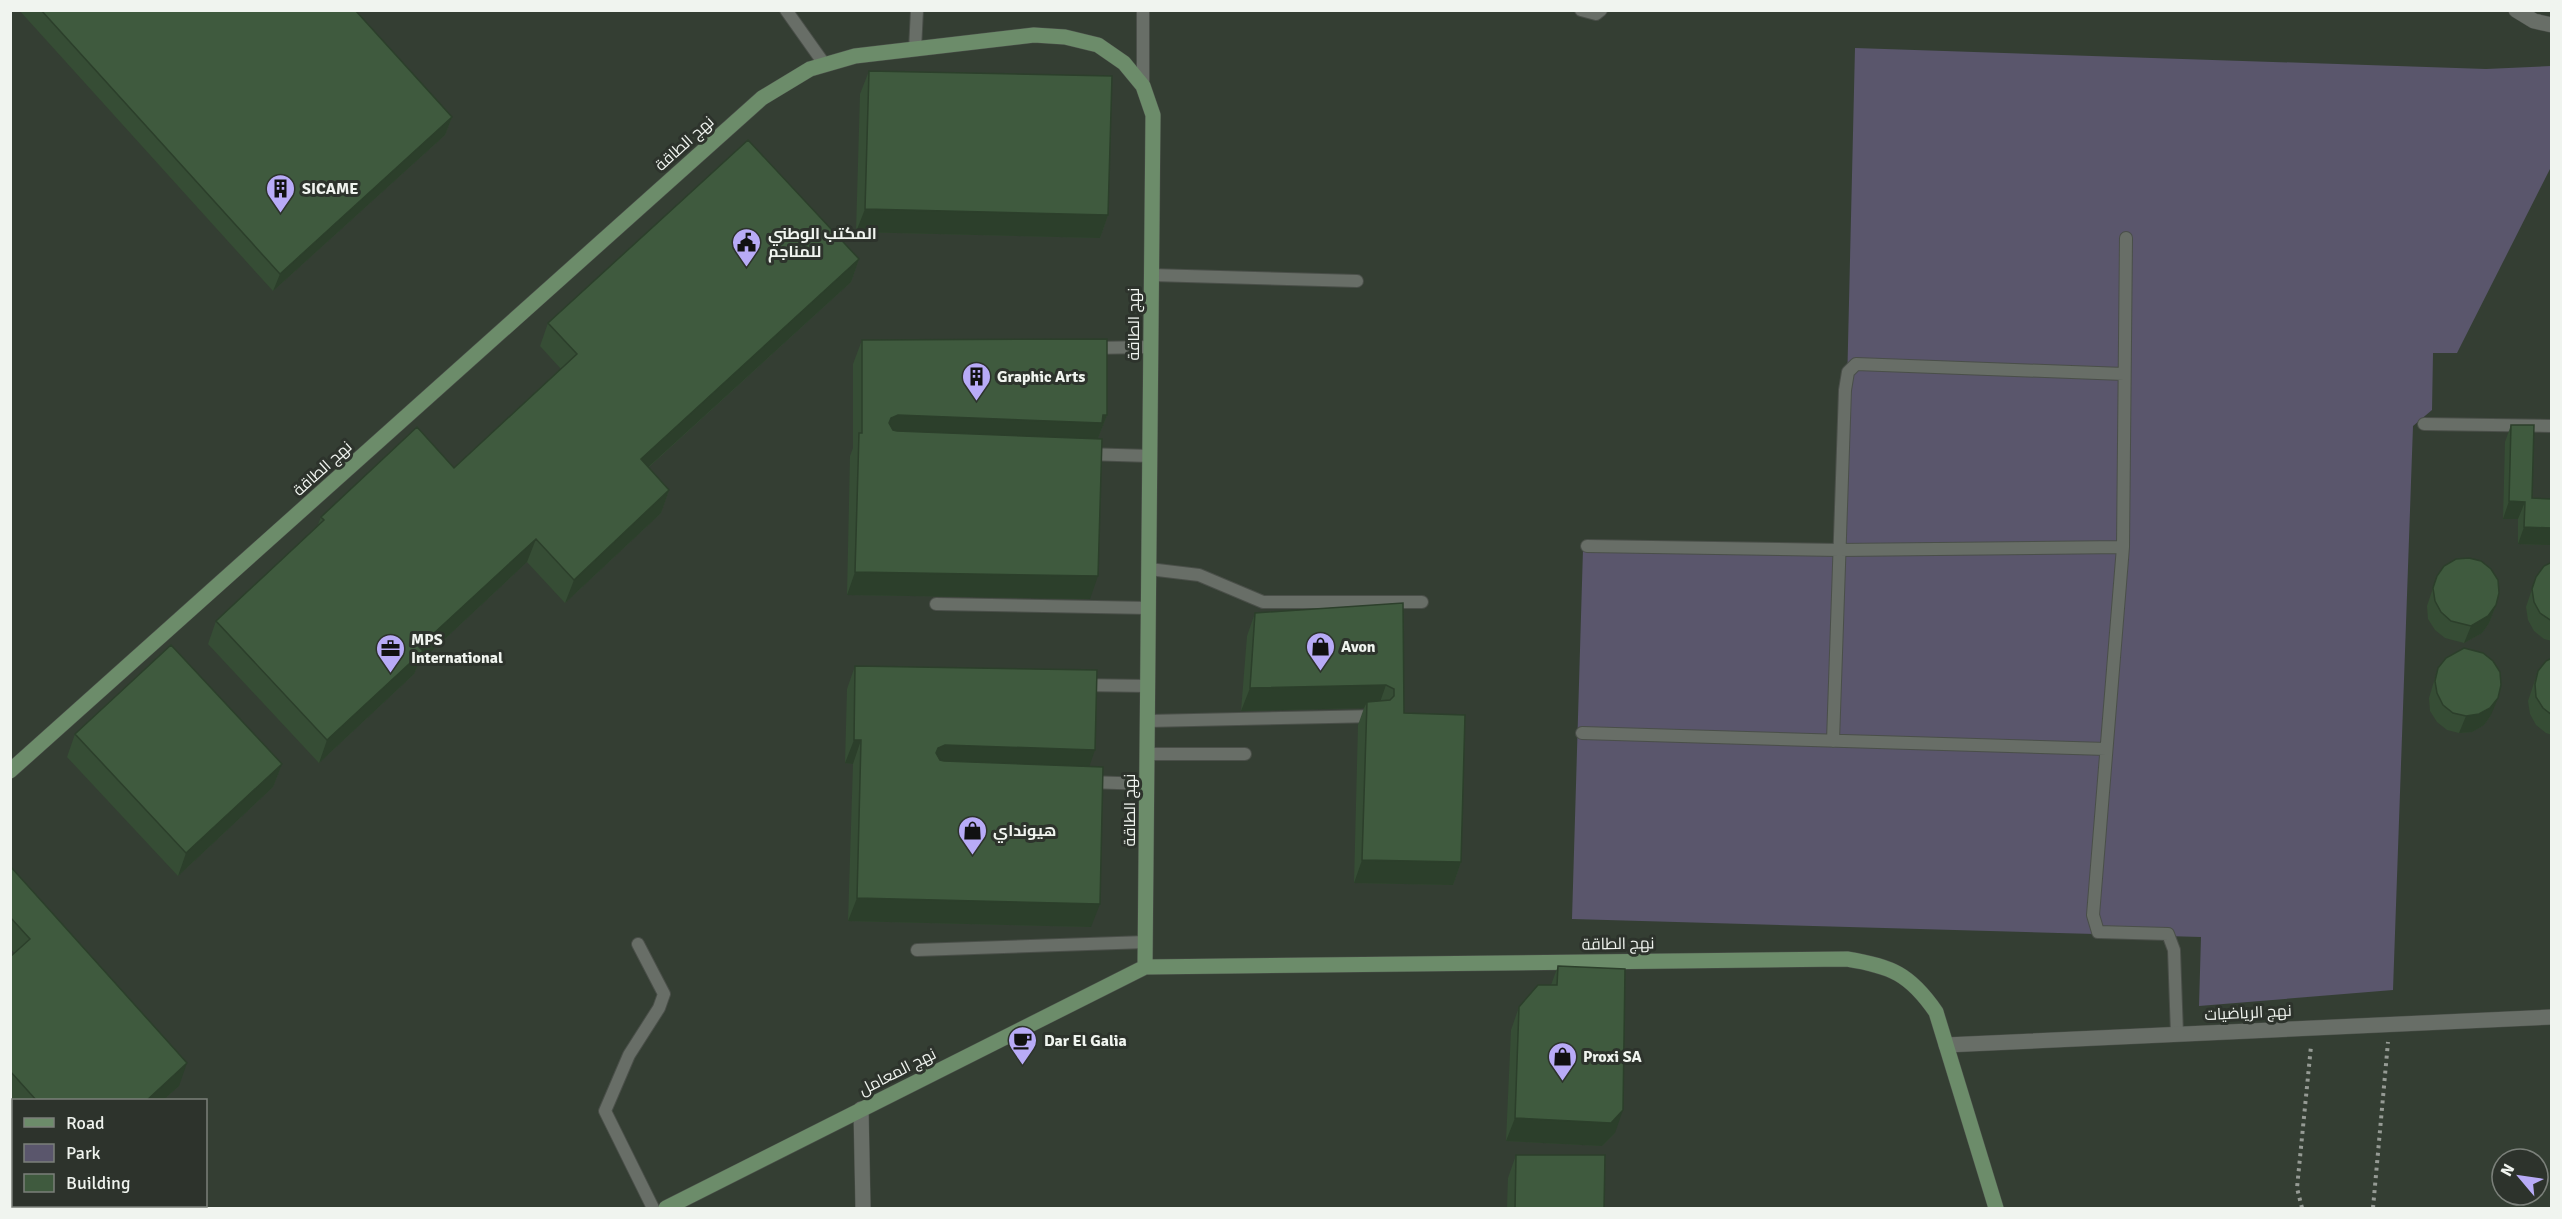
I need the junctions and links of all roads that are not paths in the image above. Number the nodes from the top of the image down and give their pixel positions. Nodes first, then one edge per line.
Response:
1 (786, 10) edge
2 (918, 10) edge
3 (1143, 10) edge
4 (1581, 10) edge
5 (1601, 10) edge
6 (2516, 10) edge
7 (2552, 25) edge
8 (915, 49) junction
9 (825, 65) junction
10 (1143, 86) junction
11 (2126, 238) dead end
12 (1152, 275) junction
13 (1357, 281) dead end
14 (1151, 347) junction
15 (1079, 348) edge
16 (2124, 374) junction
17 (2424, 424) dead end
18 (2552, 426) edge
19 (1067, 453) edge
20 (1150, 456) junction
21 (1587, 546) dead end
22 (2123, 547) junction
23 (1839, 550) junction
24 (1149, 569) junction
25 (1422, 602) dead end
26 (936, 604) dead end
27 (1149, 608) junction
28 (1070, 685) edge
29 (1148, 686) junction
30 (1378, 716) edge
31 (1148, 721) junction
32 (1582, 733) dead end
33 (1833, 741) junction
34 (2106, 750) junction
35 (1147, 754) junction
36 (1245, 754) dead end
37 (10, 771) edge
38 (1076, 781) edge
39 (1147, 784) junction
40 (1146, 942) junction
41 (638, 944) dead end
42 (917, 950) dead end
43 (1145, 967) junction
44 (2552, 1017) edge
45 (2178, 1034) junction
46 (1946, 1046) junction
47 (861, 1109) junction
48 (653, 1209) edge
49 (666, 1209) edge
50 (863, 1209) edge
51 (1996, 1209) edge

1 - 9 lane
2 - 8 lane
3 - 10 lane
4 - 5 lane
6 - 7 street
8 - 9 street, نهج الطاقة
8 - 10 street, نهج الطاقة
9 - 37 street, نهج الطاقة
10 - 12 street, نهج الطاقة
11 - 16 lane
12 - 13 lane
12 - 14 street, نهج الطاقة
14 - 15 lane
14 - 20 street, نهج الطاقة
16 - 22 lane
16 - 23 lane
17 - 18 lane
19 - 20 lane
20 - 24 street, نهج الطاقة
21 - 23 lane
22 - 23 lane
22 - 34 lane
23 - 33 lane
24 - 25 lane
24 - 27 street, نهج الطاقة
26 - 27 lane
27 - 29 street, نهج الطاقة
28 - 29 lane
29 - 31 street, نهج الطاقة
30 - 31 lane
31 - 35 street, نهج الطاقة
32 - 33 lane
33 - 34 lane
34 - 45 lane
35 - 36 lane
35 - 39 street, نهج الطاقة
38 - 39 lane
39 - 40 street, نهج الطاقة
40 - 42 lane
40 - 43 street, نهج الطاقة
41 - 48 lane
43 - 46 street, نهج الطاقة
43 - 47 street, نهج المعامل
44 - 45 street, نهج الرياضيات
45 - 46 street, نهج الرياضيات
46 - 51 street, نهج الطاقة
47 - 49 street, نهج المعامل
47 - 50 street

